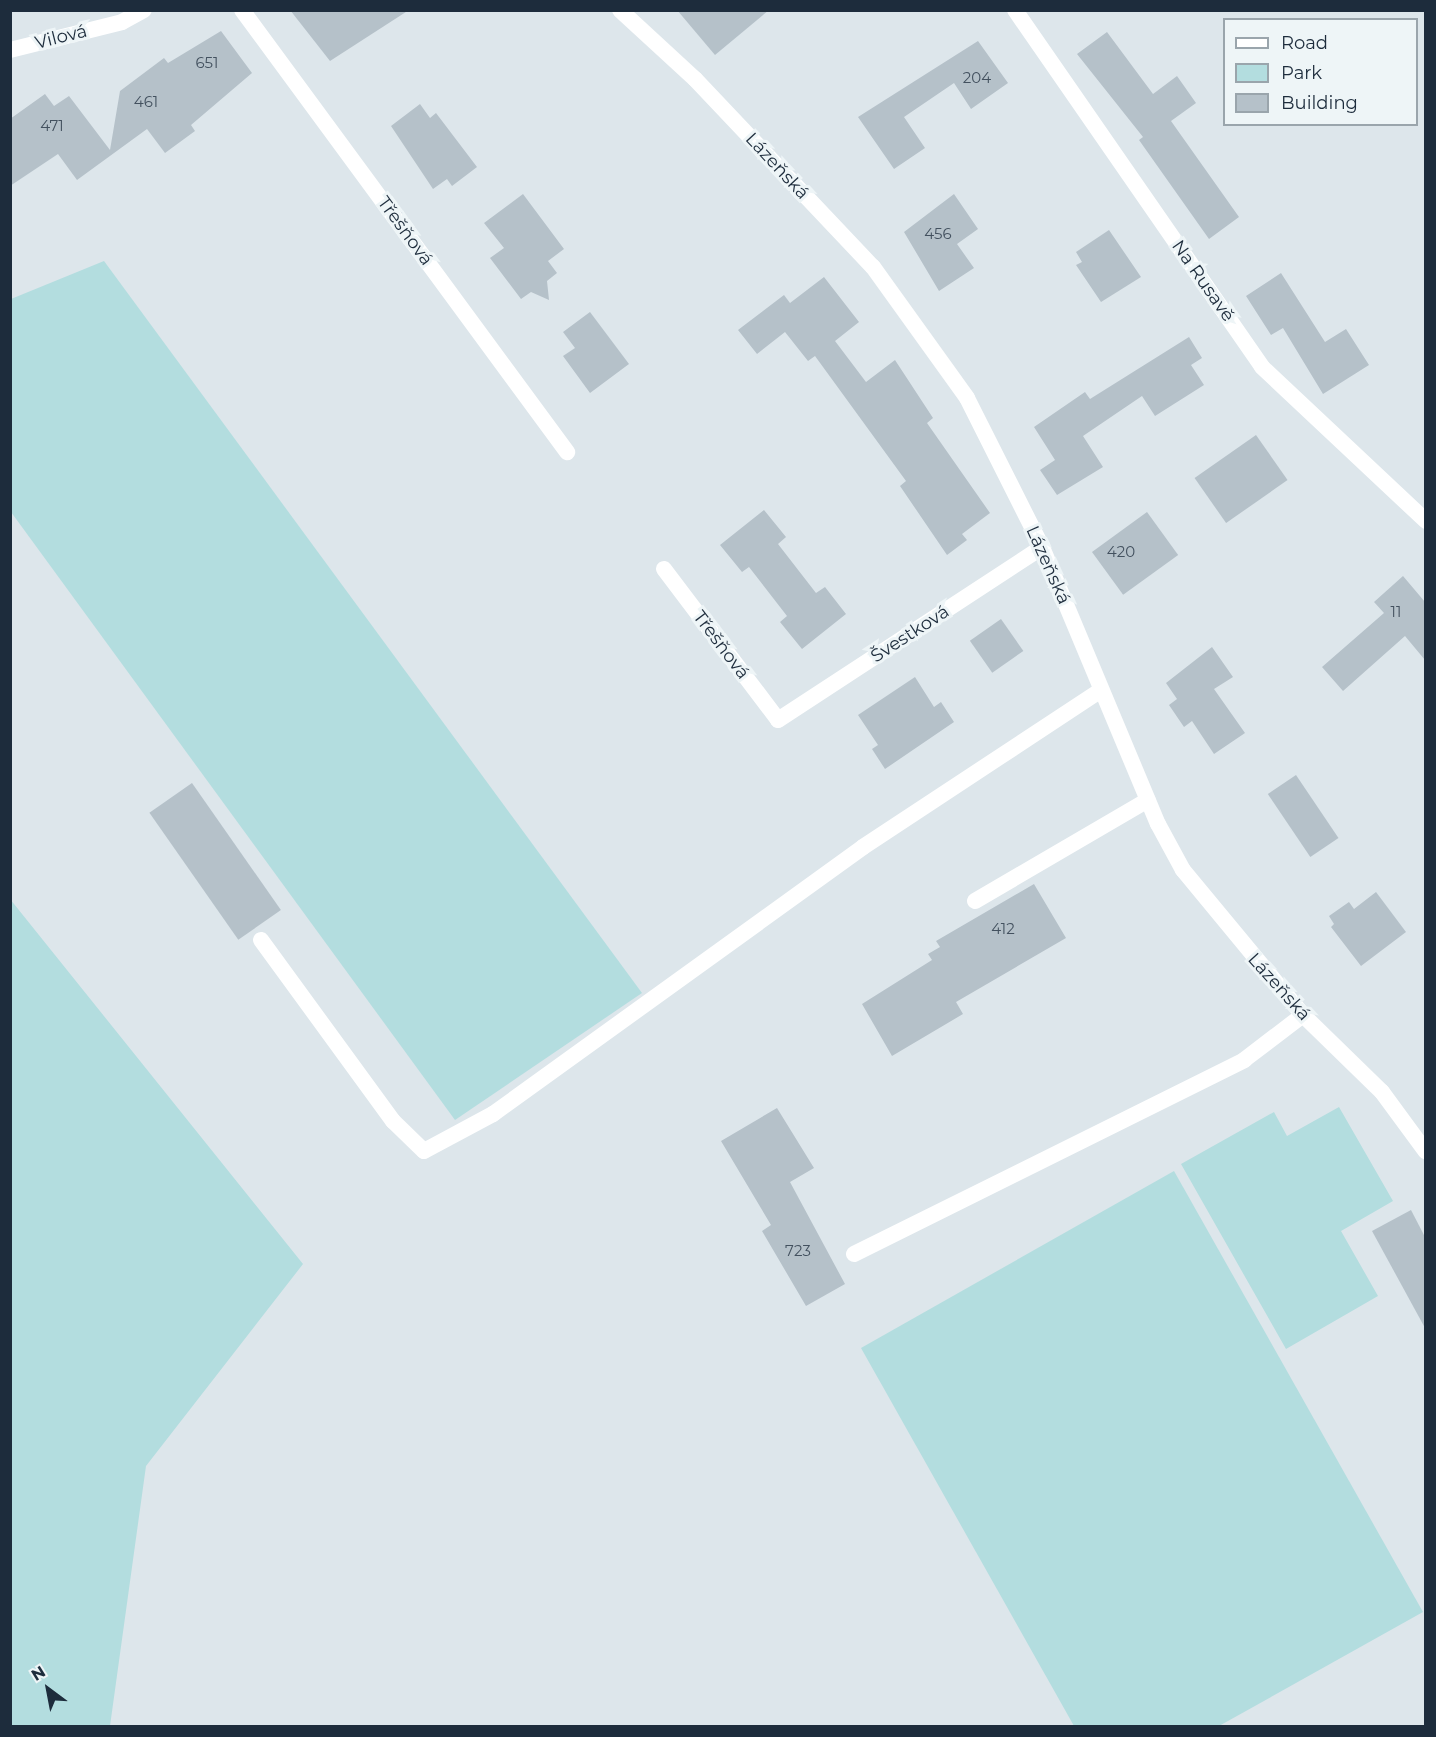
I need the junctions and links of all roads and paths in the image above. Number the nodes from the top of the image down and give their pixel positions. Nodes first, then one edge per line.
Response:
1 (144, 10) edge
2 (242, 10) edge
3 (620, 10) edge
4 (1016, 10) edge
5 (10, 50) edge
6 (567, 452) dead end
7 (1425, 521) edge
8 (1042, 547) junction
9 (664, 569) dead end
10 (1101, 690) junction
11 (778, 720) joint
12 (1148, 800) junction
13 (975, 901) dead end
14 (261, 940) dead end
15 (1303, 1015) junction
16 (1425, 1152) edge
17 (854, 1254) dead end

1 - 5 street, Vilová
2 - 6 street, Třešňová
3 - 8 street, Lázeňská
4 - 7 street, Na Rusavě
8 - 10 street, Lázeňská
8 - 11 street, Švestková
9 - 11 street, Třešňová
10 - 12 street, Lázeňská
10 - 14 street
12 - 13 street
12 - 15 street, Lázeňská
15 - 16 street, Lázeňská
15 - 17 street

